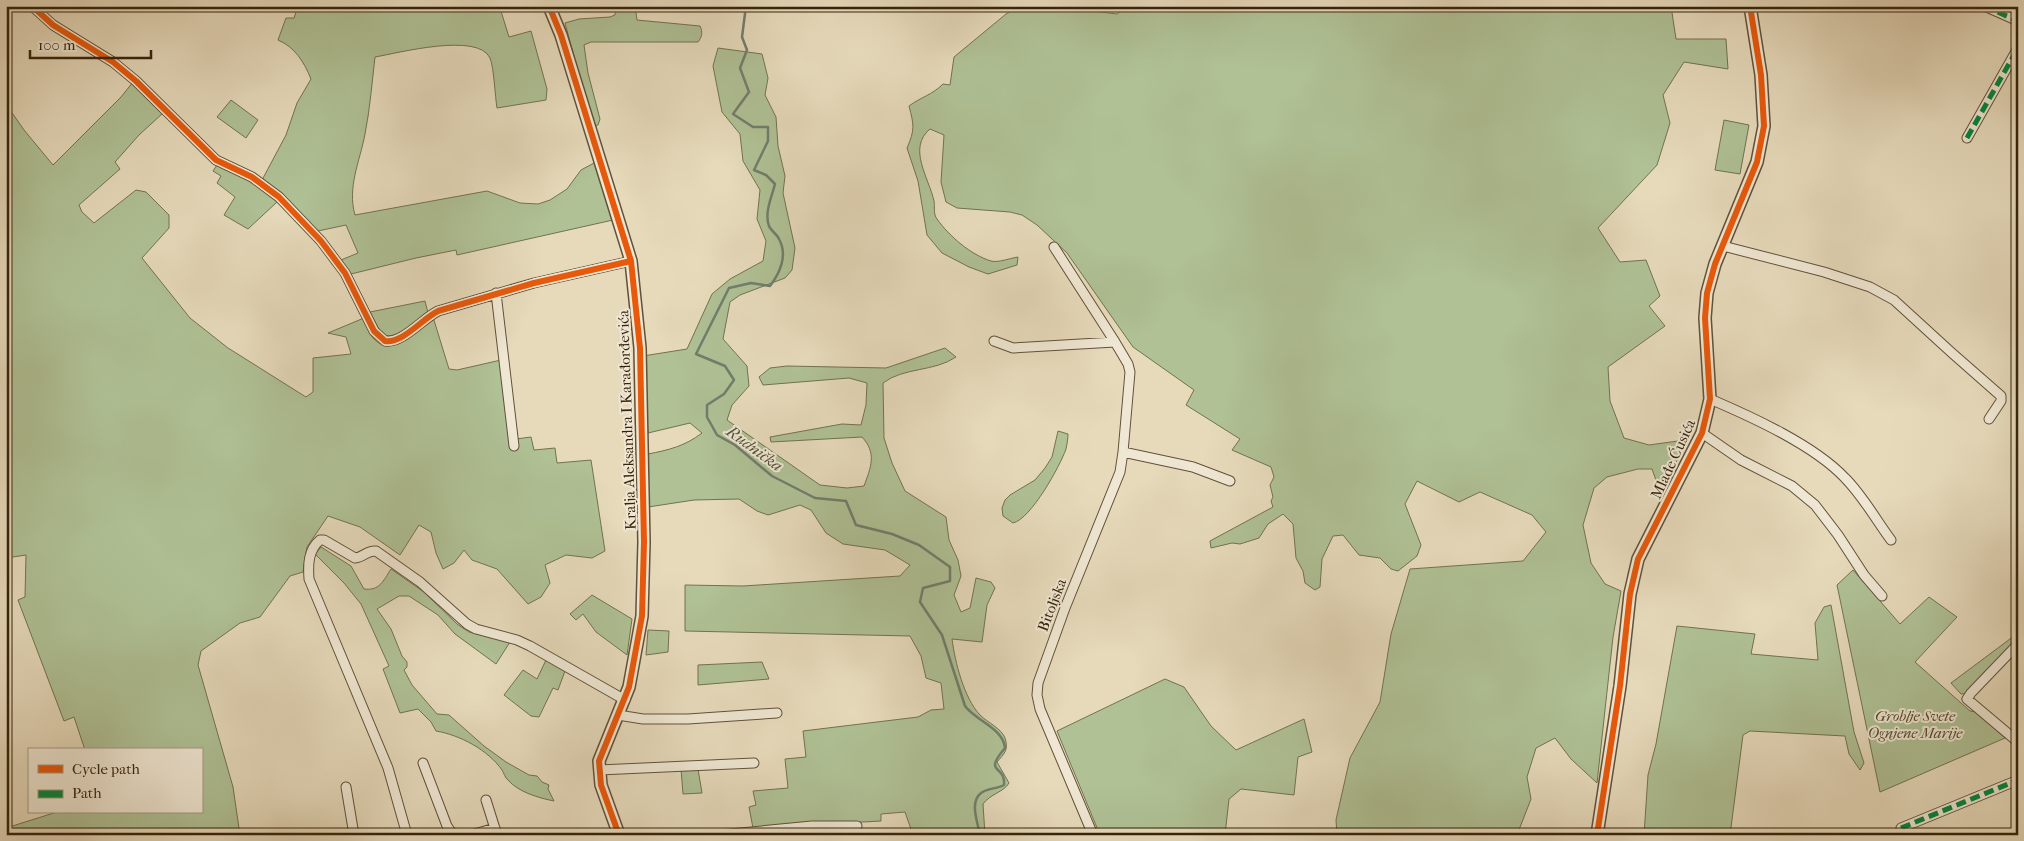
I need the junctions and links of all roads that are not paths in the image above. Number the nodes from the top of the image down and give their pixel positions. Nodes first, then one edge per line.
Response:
1 (32, 6) edge
2 (549, 6) edge
3 (1750, 6) edge
4 (1984, 6) edge
5 (2018, 21) edge
6 (2018, 48) edge
7 (1967, 138) dead end
8 (1723, 246) junction
9 (1054, 247) dead end
10 (631, 261) junction
11 (496, 294) junction
12 (994, 341) dead end
13 (1115, 342) junction
14 (1710, 399) junction
15 (1989, 419) dead end
16 (1702, 433) junction
17 (514, 446) dead end
18 (1123, 452) junction
19 (1230, 480) dead end
20 (1891, 540) dead end
21 (1882, 596) dead end
22 (2018, 644) edge
23 (626, 700) junction
24 (777, 713) dead end
25 (618, 715) junction
26 (2018, 742) edge
27 (423, 763) dead end
28 (754, 763) dead end
29 (599, 770) junction
30 (2018, 780) edge
31 (346, 786) dead end
32 (486, 800) dead end
33 (857, 826) dead end
34 (1901, 828) dead end
35 (496, 831) edge
36 (354, 835) edge
37 (407, 835) edge
38 (453, 835) edge
39 (471, 835) edge
40 (619, 835) edge
41 (720, 835) edge
42 (1093, 835) edge
43 (1597, 835) edge

1 - 11 street
2 - 10 street, Kralja Aleksandra I Karađorđevića
3 - 8 street, Mlađe Ćusića
4 - 5 street
6 - 7 street
8 - 14 street, Mlađe Ćusića
8 - 15 street
9 - 13 street, Bitoljska
10 - 11 street
10 - 23 street, Kralja Aleksandra I Karađorđevića
11 - 17 street
12 - 13 street
13 - 18 street, Bitoljska
14 - 16 street, Mlađe Ćusića
14 - 20 street
16 - 21 street
16 - 43 street, Mlađe Ćusića
18 - 19 street
18 - 42 street, Bitoljska
22 - 26 street
23 - 25 street, Kralja Aleksandra I Karađorđevića
23 - 37 street
24 - 25 street
25 - 29 street, Kralja Aleksandra I Karađorđevića
27 - 38 street
28 - 29 street
29 - 40 street, Kralja Aleksandra I Karađorđevića
30 - 34 street
31 - 36 street
32 - 35 street
33 - 41 street
35 - 39 street

